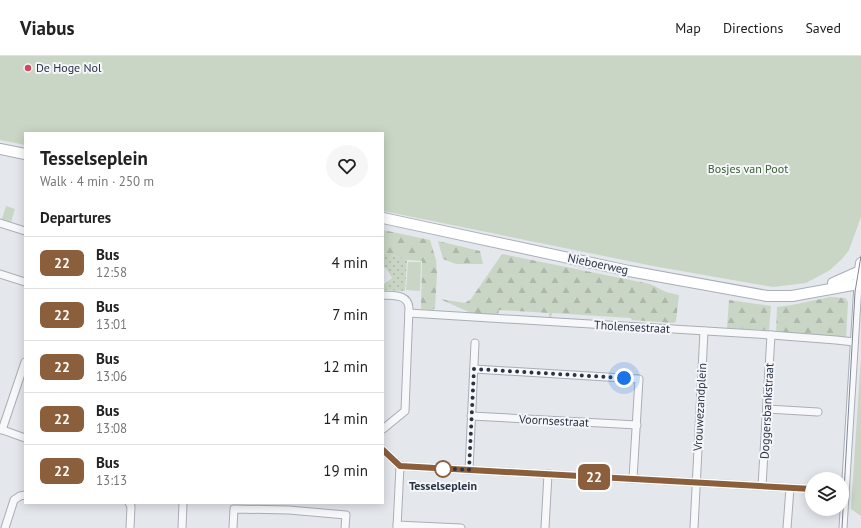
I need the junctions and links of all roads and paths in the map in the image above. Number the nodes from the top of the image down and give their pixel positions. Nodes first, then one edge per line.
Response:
1 (0, 149) edge
2 (24, 154) edge
3 (384, 218) edge
4 (0, 223) edge
5 (24, 231) edge
6 (860, 267) edge
7 (0, 274) edge
8 (24, 282) edge
9 (858, 284) junction
10 (815, 292) junction
11 (384, 295) edge
12 (409, 313) junction
13 (704, 331) junction
14 (771, 335) junction
15 (854, 342) junction
16 (475, 343) dead end
17 (24, 365) edge
18 (474, 369) junction
19 (767, 409) junction
20 (818, 412) dead end
21 (472, 416) junction
22 (637, 425) junction
23 (384, 428) edge
24 (1, 429) edge
25 (24, 438) edge
26 (384, 451) edge
27 (400, 466) junction
28 (469, 470) junction
29 (845, 472) edge
30 (548, 474) junction
31 (633, 478) junction
32 (696, 482) junction
33 (762, 486) junction
34 (790, 488) junction
35 (805, 489) edge
36 (24, 495) edge
37 (130, 504) edge
38 (183, 504) edge
39 (290, 506) edge
40 (843, 516) edge
41 (397, 526) edge
42 (3, 527) edge
43 (130, 528) edge
44 (182, 528) edge
45 (233, 528) edge
46 (345, 528) edge
47 (460, 528) edge
48 (545, 528) edge
49 (694, 528) edge
50 (788, 528) edge
51 (843, 528) edge

1 - 2 street
3 - 10 street, Nieboerweg
4 - 5 street
6 - 9 street, Nieboerweg
6 - 10 street, Nieboerweg
7 - 8 street
9 - 10 street, Nieboerweg
9 - 15 street
11 - 12 street
12 - 13 street, Tholensestraat
12 - 23 street
13 - 14 street, Tholensestraat
13 - 32 street, Vrouwezandplein
14 - 15 street, Tholensestraat
14 - 19 street, Doggersbankstraat
15 - 29 street
16 - 18 street
17 - 24 street
18 - 21 street
18 - 22 street
19 - 20 street
19 - 33 street, Doggersbankstraat
21 - 22 street, Voornsestraat
21 - 28 street
22 - 31 street
24 - 25 street
26 - 27 street
27 - 28 street
27 - 41 street
28 - 30 street
30 - 31 street
30 - 48 street
31 - 32 street
32 - 33 street
32 - 49 street, Vrouwezandplein
33 - 34 street
34 - 35 street
34 - 50 street
36 - 42 street
37 - 43 street
38 - 44 street
39 - 45 street
39 - 46 street
40 - 51 street
41 - 47 street

